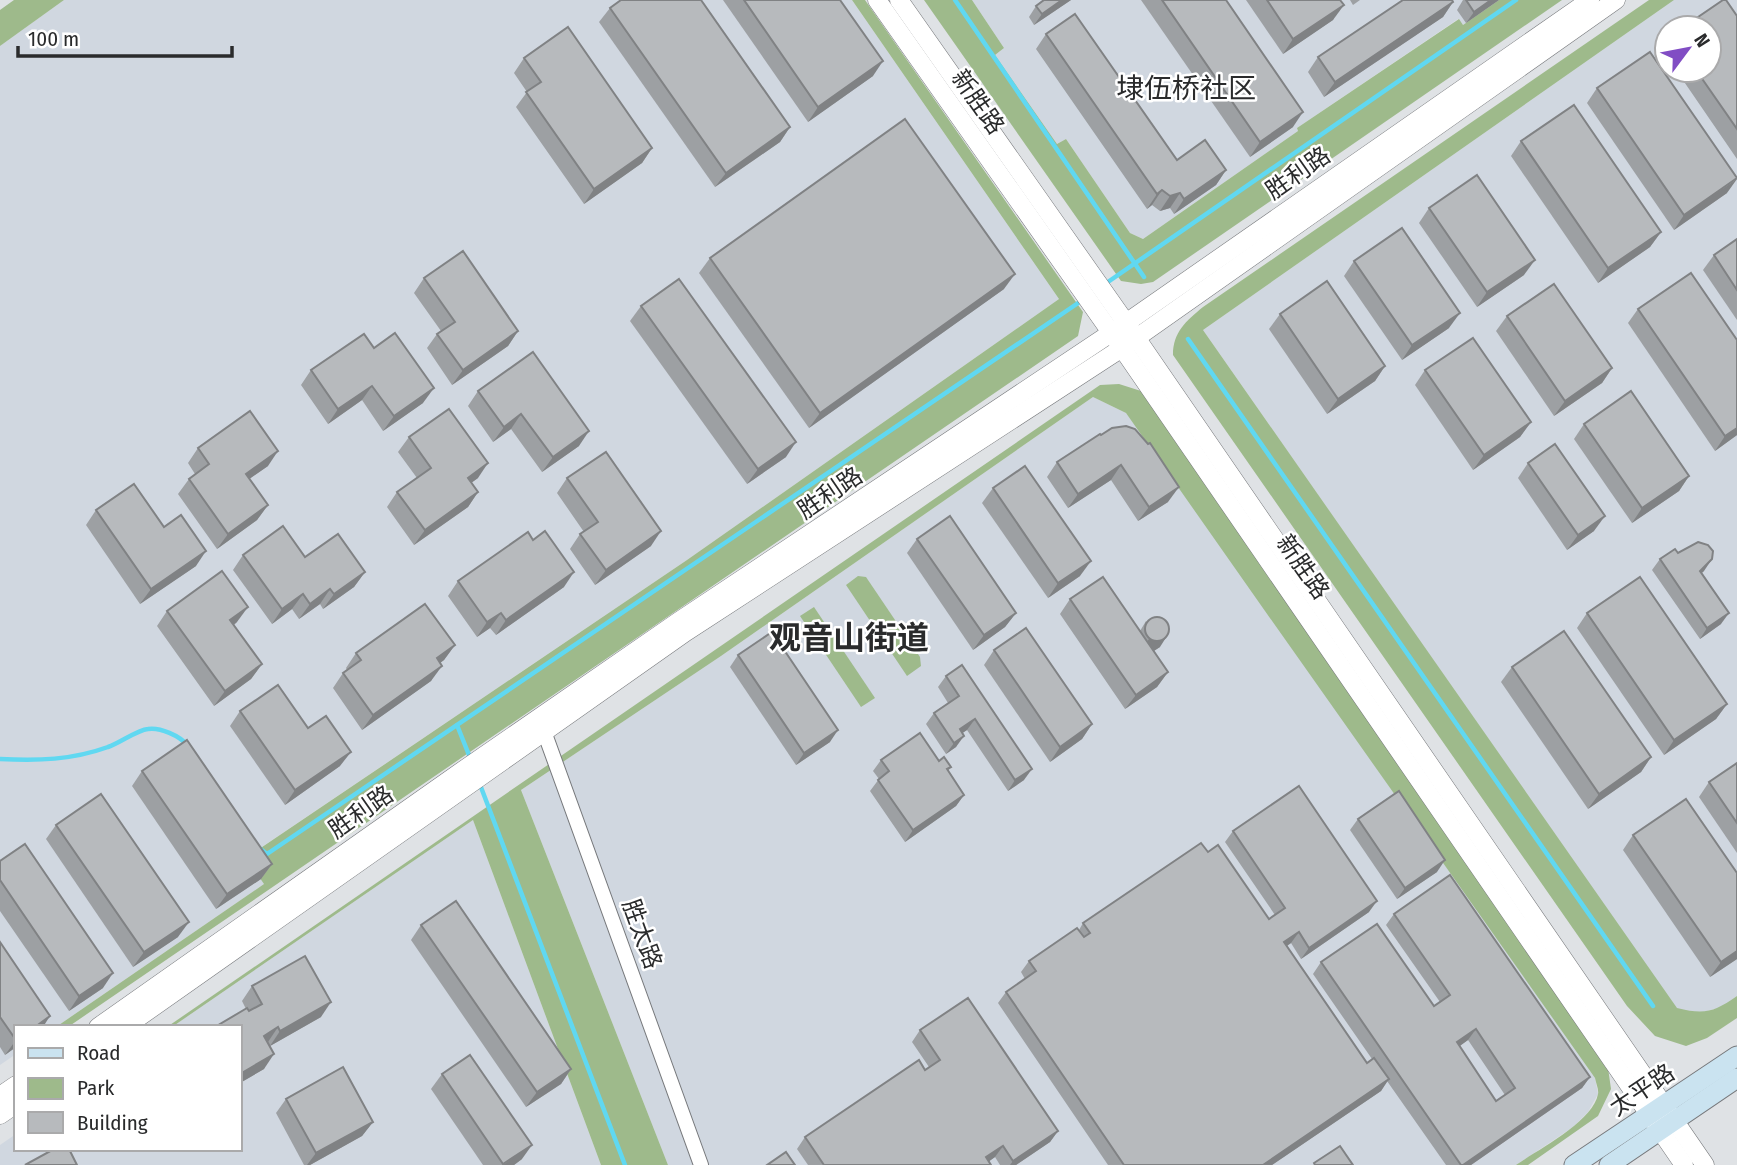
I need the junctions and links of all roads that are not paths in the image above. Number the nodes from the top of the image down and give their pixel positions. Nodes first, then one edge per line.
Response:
1 (877, 0) edge
2 (899, 0) edge
3 (1590, 0) edge
4 (1615, 0) edge
5 (1126, 323) junction
6 (1111, 333) junction
7 (1129, 343) junction
8 (542, 724) junction
9 (460, 781) junction
10 (101, 1025) edge
11 (128, 1025) edge
12 (1737, 1056) edge
13 (1737, 1078) edge
14 (1656, 1109) junction
15 (1667, 1126) junction
16 (701, 1165) edge
17 (1574, 1165) edge
18 (1609, 1165) edge
19 (1684, 1165) edge
20 (1705, 1165) edge

1 - 6 street, 新胜路
2 - 5 street, 新胜路
3 - 5 street, 胜利路
4 - 7 street, 胜利路
5 - 6 street, 胜利路
5 - 7 street, 新胜路
6 - 7 street, 新胜路
6 - 8 street, 胜利路
7 - 8 street, 胜利路
7 - 14 street, 新胜路
8 - 9 street, 胜利路
8 - 16 street, 胜太路
9 - 10 street, 胜利路
9 - 11 street, 胜利路
12 - 14 main road, 太平路
13 - 15 main road, 太平路
14 - 15 street, 新胜路
14 - 17 main road, 太平路
15 - 18 main road, 太平路
15 - 19 street, 新胜路
15 - 20 street, 新胜路

